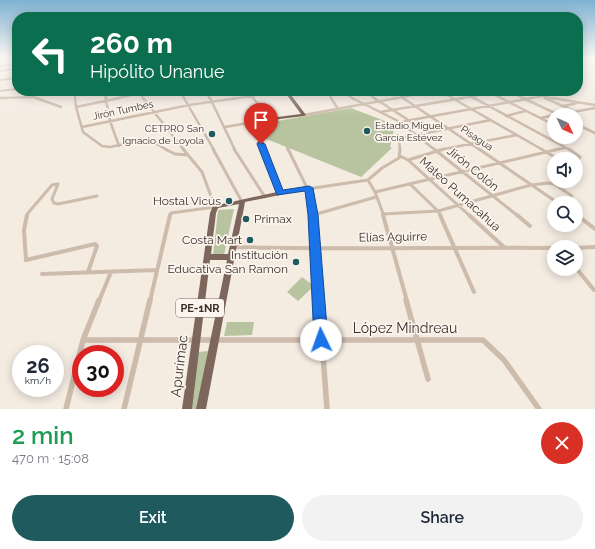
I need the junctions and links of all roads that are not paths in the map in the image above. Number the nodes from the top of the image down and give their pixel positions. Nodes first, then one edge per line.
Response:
1 (12, 79) edge
2 (0, 80) edge
3 (12, 90) edge
4 (0, 92) edge
5 (75, 96) edge
6 (106, 96) edge
7 (122, 96) edge
8 (142, 96) edge
9 (183, 96) edge
10 (209, 96) edge
11 (251, 96) joint
12 (289, 96) edge
13 (330, 96) edge
14 (349, 96) edge
15 (371, 96) edge
16 (401, 96) joint
17 (449, 96) edge
18 (476, 96) edge
19 (498, 96) edge
20 (520, 96) edge
21 (541, 96) junction
22 (471, 97) junction
23 (0, 98) edge
24 (454, 99) junction
25 (525, 99) junction
26 (106, 100) junction
27 (378, 101) junction
28 (212, 102) junction
29 (509, 102) junction
30 (580, 102) junction
31 (362, 104) junction
32 (189, 105) junction
33 (415, 106) junction
34 (488, 106) junction
35 (563, 106) junction
36 (595, 106) edge
37 (61, 107) dead end
38 (76, 107) junction
39 (567, 108) edge
40 (338, 109) junction
41 (471, 109) junction
42 (392, 110) junction
43 (547, 110) edge
44 (583, 110) edge
45 (525, 111) junction
46 (153, 112) junction
47 (380, 112) junction
48 (304, 115) junction
49 (431, 116) junction
50 (506, 116) junction
51 (547, 117) edge
52 (541, 118) junction
53 (272, 119) junction
54 (410, 120) junction
55 (491, 120) junction
56 (110, 121) junction
57 (547, 121) edge
58 (400, 122) junction
59 (82, 127) junction
60 (225, 127) junction
61 (583, 127) edge
62 (448, 128) junction
63 (427, 132) junction
64 (595, 133) edge
65 (414, 134) junction
66 (517, 135) junction
67 (472, 144) junction
68 (119, 146) junction
69 (287, 148) dead end
70 (565, 148) junction
71 (436, 151) junction
72 (547, 152) junction
73 (572, 152) edge
74 (188, 155) junction
75 (400, 156) junction
76 (408, 160) junction
77 (498, 163) junction
78 (462, 172) junction
79 (428, 179) junction
80 (368, 180) junction
81 (547, 183) edge
82 (410, 184) junction
83 (531, 185) junction
84 (309, 188) junction
85 (559, 188) edge
86 (280, 193) junction
87 (375, 194) junction
88 (97, 196) dead end
89 (548, 196) edge
90 (572, 196) dead end
91 (265, 197) junction
92 (493, 197) junction
93 (242, 202) junction
94 (458, 206) junction
95 (215, 207) junction
96 (438, 211) junction
97 (383, 214) junction
98 (313, 215) junction
99 (583, 221) edge
100 (530, 226) dead end
101 (595, 230) edge
102 (232, 247) junction
103 (391, 247) junction
104 (455, 247) junction
105 (505, 248) junction
106 (547, 248) edge
107 (583, 248) edge
108 (595, 248) edge
109 (316, 249) junction
110 (208, 257) junction
111 (230, 257) junction
112 (157, 270) junction
113 (88, 272) junction
114 (111, 272) junction
115 (42, 274) dead end
116 (583, 276) edge
117 (595, 291) edge
118 (474, 292) dead end
119 (196, 339) junction
120 (215, 339) junction
121 (416, 339) junction
122 (83, 340) junction
123 (142, 340) junction
124 (321, 340) junction
125 (428, 378) dead end
126 (66, 409) edge
127 (124, 409) edge
128 (187, 409) edge
129 (201, 409) edge
130 (327, 409) edge
131 (539, 409) edge

1 - 2 street
3 - 4 street
5 - 38 street
6 - 26 street
7 - 26 street
8 - 46 street
9 - 32 street
10 - 28 street
11 - 28 street, Jirón Tumbes
11 - 53 street
12 - 48 main road
13 - 40 street
14 - 31 street, Jirón Colón
15 - 27 street
16 - 27 street
16 - 33 street, Pisagua
17 - 24 street
18 - 22 street
19 - 29 street
20 - 25 street
21 - 25 street
21 - 30 street
21 - 35 street
22 - 24 street
22 - 34 street
23 - 37 street
24 - 33 street
24 - 41 street
25 - 29 street
25 - 43 street
26 - 38 street
26 - 56 street
27 - 31 street
27 - 42 street
28 - 32 street, Jirón Tumbes
28 - 60 street
29 - 34 street
29 - 45 street
30 - 35 street
30 - 36 street
31 - 40 street
31 - 47 street, Jirón Colón
32 - 46 street, Jirón Tumbes
32 - 93 street
33 - 42 street
33 - 49 street, Pisagua
34 - 41 street
34 - 50 street
35 - 39 street
36 - 44 street
38 - 59 street
40 - 48 street
41 - 49 street
41 - 55 street
42 - 47 street
42 - 54 street
45 - 50 street
45 - 52 street
46 - 56 street, Jirón Tumbes
46 - 74 street
47 - 58 street, Jirón Colón
48 - 53 main road
49 - 54 street
49 - 62 street, Pisagua
50 - 70 street
51 - 52 street
52 - 57 street
53 - 60 street
53 - 86 main road
54 - 58 street
54 - 63 street
55 - 62 street
55 - 66 street
56 - 59 street, Jirón Tumbes
56 - 68 street
58 - 65 street, Jirón Colón
59 - 68 street
60 - 91 street
61 - 64 street
62 - 63 street
62 - 67 street, Pisagua
63 - 65 street
65 - 71 street, Jirón Colón
65 - 75 street
66 - 67 street
66 - 72 street
67 - 71 street
67 - 77 street, Pisagua
68 - 74 street
69 - 84 street
70 - 72 street
70 - 73 street
71 - 76 street
71 - 78 street, Jirón Colón
72 - 77 street
74 - 95 street
75 - 76 street, Mateo Pumacahua
75 - 80 street
76 - 79 street, Mateo Pumacahua
77 - 78 street
77 - 83 street, Pisagua
78 - 79 street
78 - 92 street, Jirón Colón
79 - 82 street
79 - 94 street, Mateo Pumacahua
80 - 84 street
80 - 87 street
81 - 83 street
82 - 87 street
82 - 96 street
83 - 89 street, Pisagua
83 - 92 street
84 - 86 street
84 - 98 street
85 - 90 street
86 - 91 main road
87 - 97 street
87 - 98 street
88 - 113 street
91 - 93 main road
92 - 94 street
92 - 100 street, Jirón Colón
93 - 95 main road
93 - 102 main road
94 - 96 street
94 - 105 street, Mateo Pumacahua
95 - 110 main road, Apurímac / PE-1NR
95 - 112 street
96 - 97 street
96 - 104 street
97 - 103 street
98 - 109 street
99 - 101 street
102 - 109 street, Elías Aguirre
102 - 111 main road
103 - 104 street, Elías Aguirre
103 - 109 street, Elías Aguirre
103 - 121 street
104 - 105 street, Elías Aguirre
104 - 118 street
105 - 106 street, Elías Aguirre
107 - 108 street
109 - 124 street
110 - 111 main road
110 - 119 main road, Apurímac / PE-1NR
111 - 120 main road
112 - 114 street
112 - 123 street
113 - 114 street
113 - 115 street
114 - 122 street
116 - 117 street
119 - 120 street, López Mindreau
119 - 123 street, López Mindreau
119 - 128 main road, Apurímac / PE-1NR
120 - 124 street, López Mindreau
120 - 129 main road
121 - 124 street, López Mindreau
121 - 125 street
121 - 131 street, López Mindreau
122 - 123 street, López Mindreau
122 - 126 street
123 - 127 street
124 - 130 street

